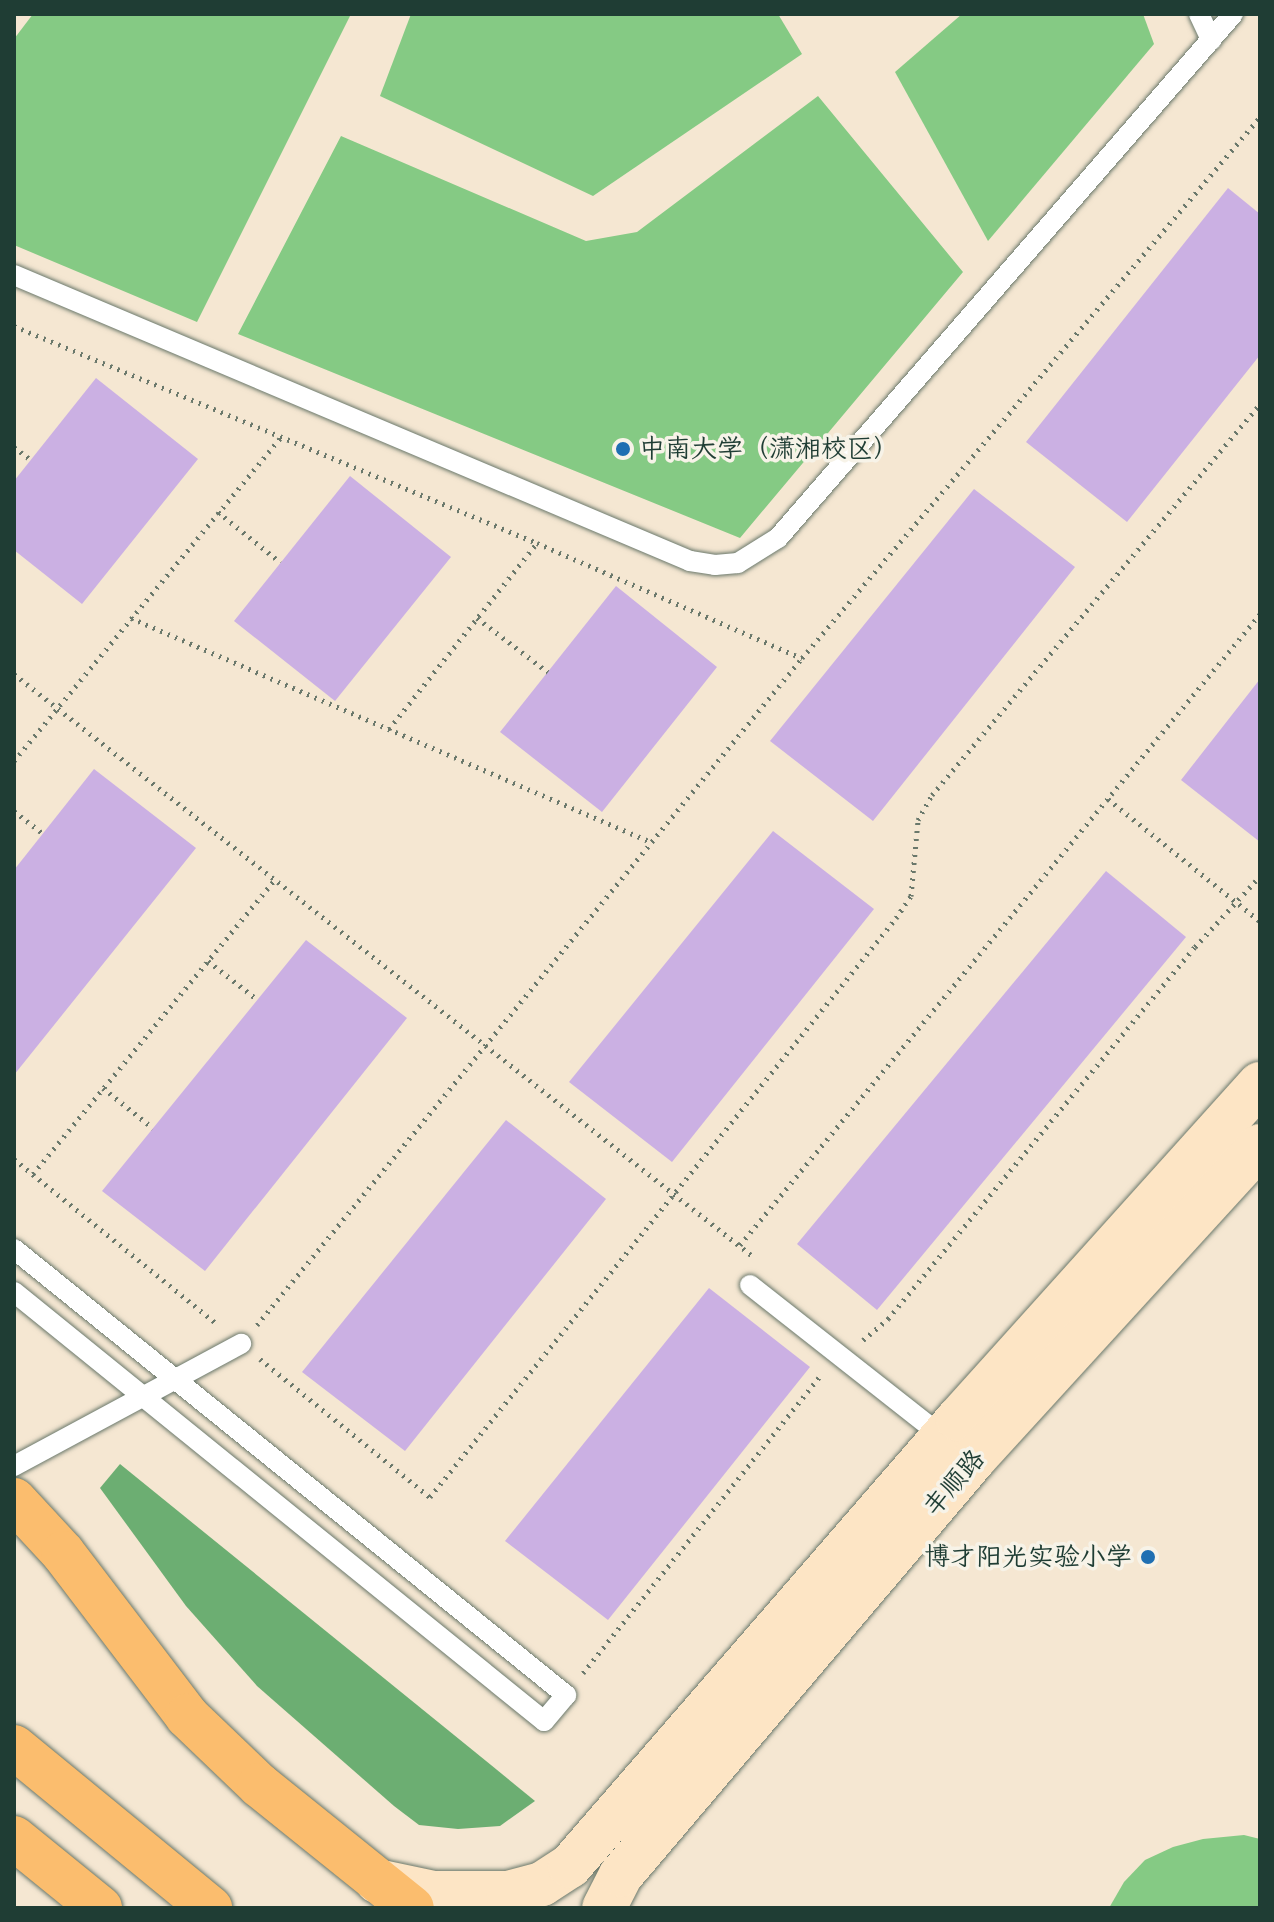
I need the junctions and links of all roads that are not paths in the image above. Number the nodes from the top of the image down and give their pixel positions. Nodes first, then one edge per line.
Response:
1 (1199, 14) edge
2 (1233, 14) edge
3 (1211, 40) junction
4 (14, 275) edge
5 (1260, 1084) edge
6 (1260, 1146) edge
7 (14, 1249) edge
8 (750, 1285) dead end
9 (14, 1292) edge
10 (241, 1344) road end
11 (175, 1379) junction
12 (143, 1397) junction
13 (943, 1437) junction
14 (14, 1466) edge
15 (20, 1509) edge
16 (14, 1747) edge
17 (14, 1838) edge
18 (377, 1881) junction
19 (100, 1908) edge
20 (210, 1908) edge
21 (412, 1908) edge
22 (604, 1908) edge

1 - 3 lane
2 - 3 lane
3 - 4 lane
5 - 13 main road
6 - 22 main road, 丰顺路
7 - 11 lane
8 - 13 lane
9 - 12 lane
10 - 11 lane
11 - 12 lane
11 - 12 lane
12 - 14 lane
13 - 18 main road
15 - 18 main road
16 - 20 main road
17 - 19 main road
18 - 21 main road

